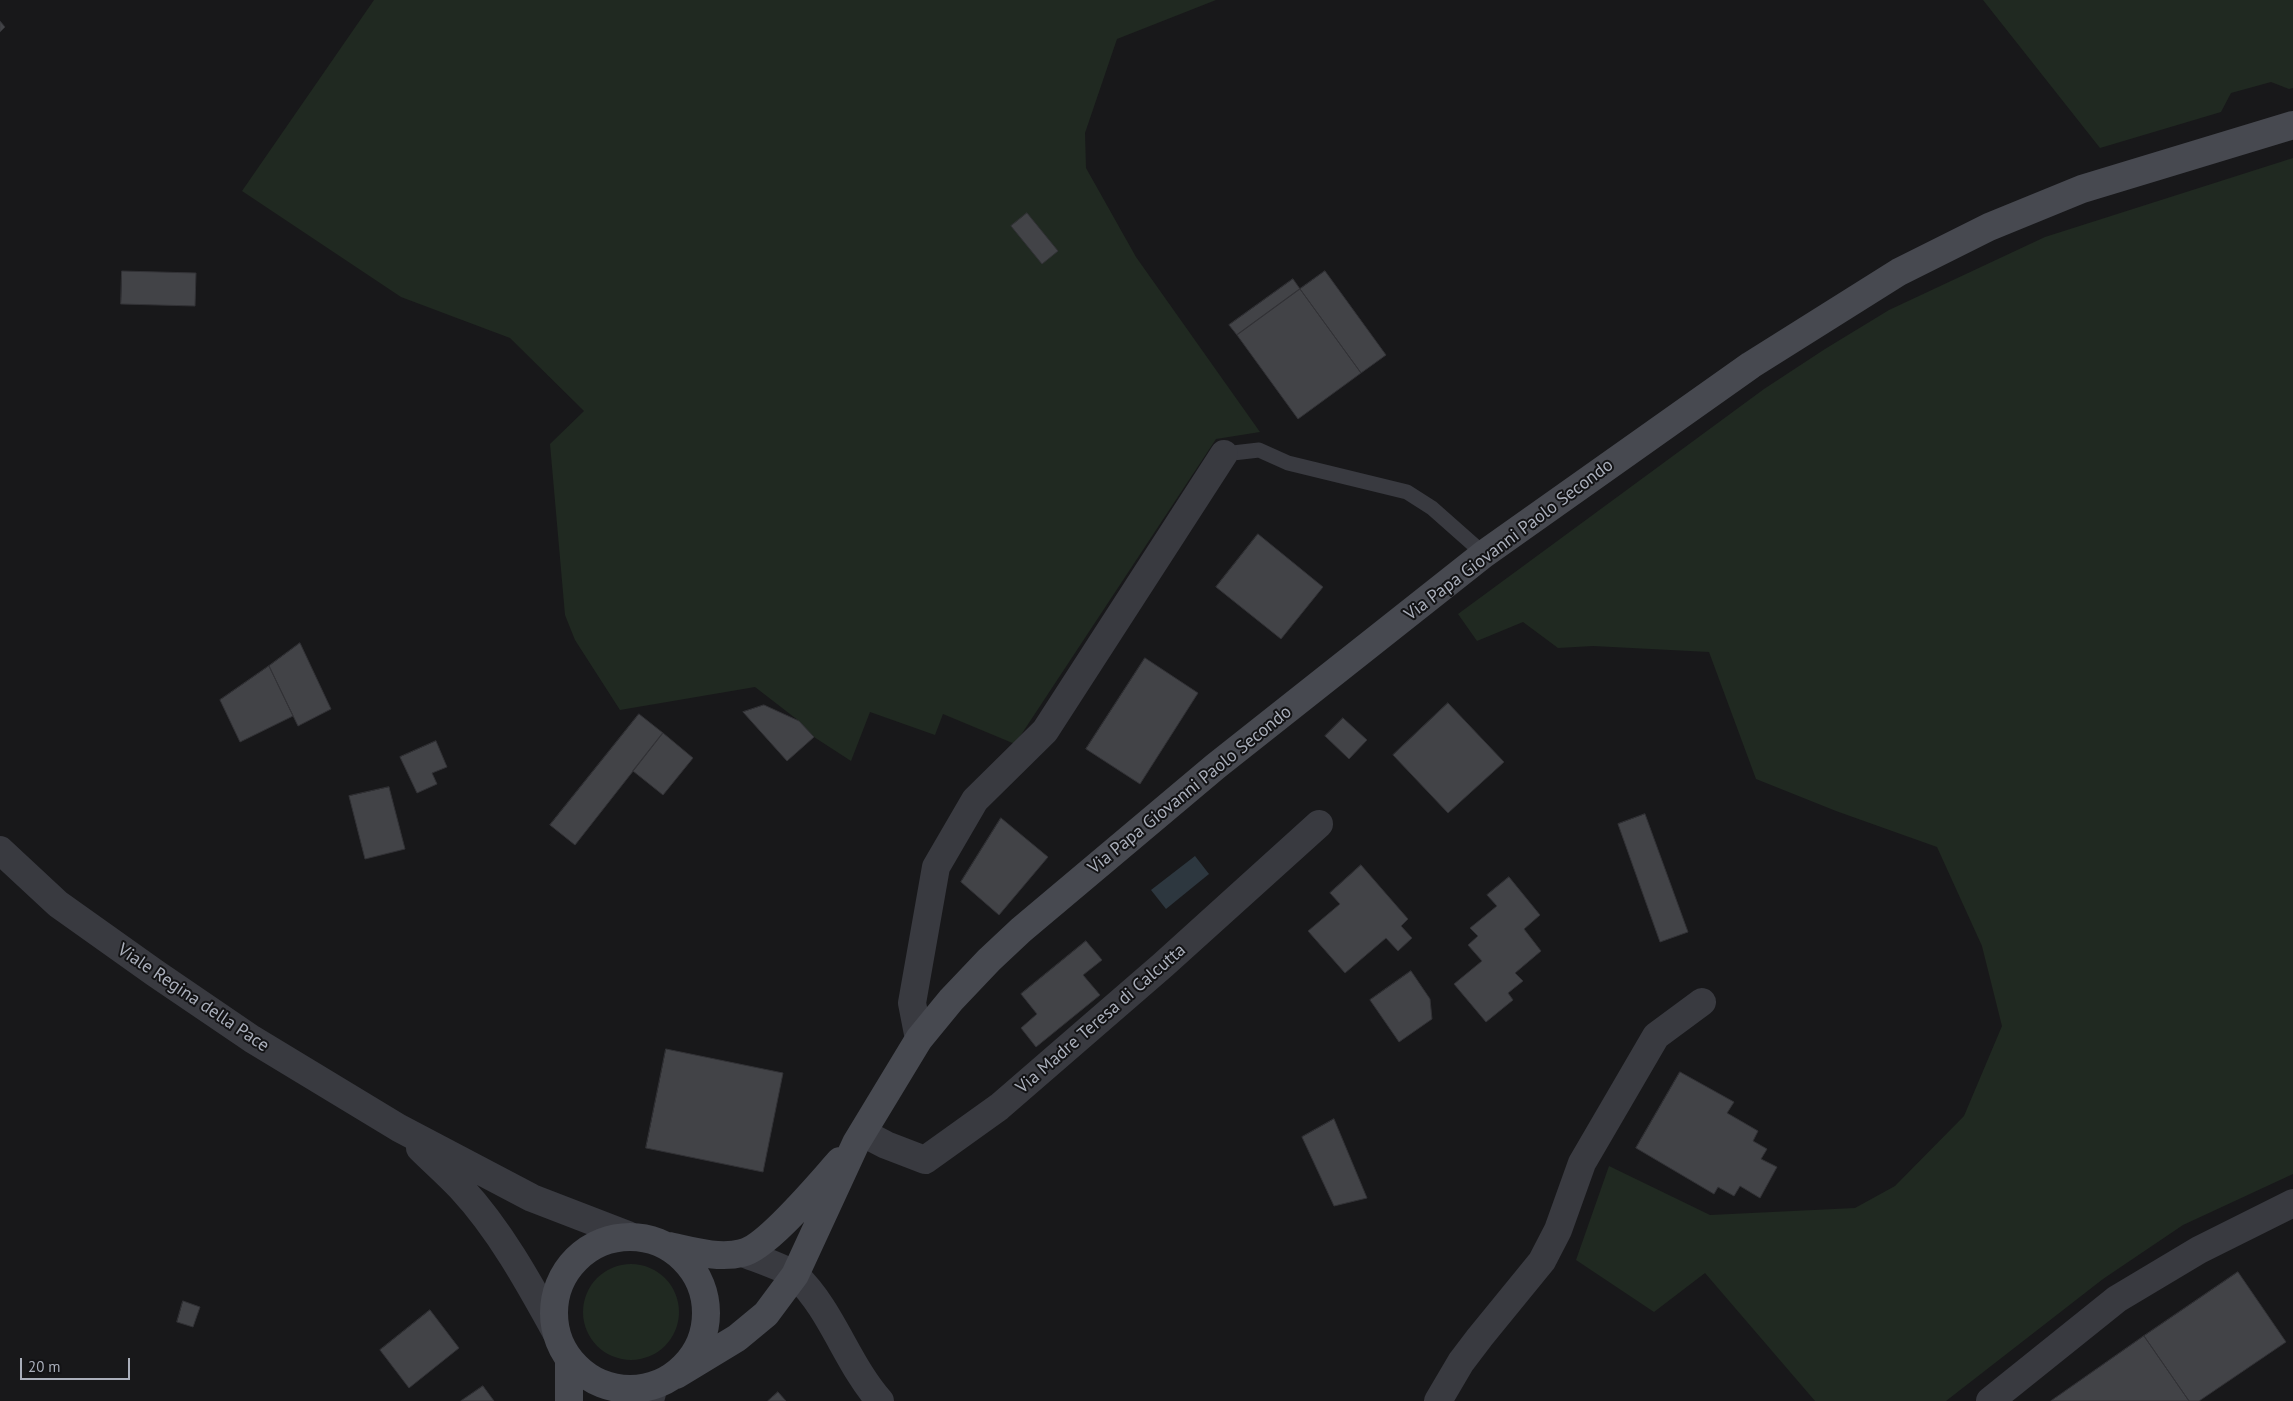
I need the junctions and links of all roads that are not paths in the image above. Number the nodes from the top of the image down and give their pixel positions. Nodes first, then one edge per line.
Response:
1 (2293, 126) edge
2 (1224, 454) joint
3 (1484, 554) junction
4 (1320, 824) dead end
5 (0, 850) edge
6 (1702, 1002) dead end
7 (919, 1038) junction
8 (399, 1128) junction
9 (860, 1138) junction
10 (2293, 1203) edge
11 (628, 1235) junction
12 (669, 1246) junction
13 (743, 1253) junction
14 (795, 1275) junction
15 (556, 1332) junction
16 (569, 1359) junction
17 (658, 1390) edge
18 (568, 1401) edge
19 (880, 1401) edge
20 (1438, 1401) edge
21 (1990, 1401) edge

1 - 3 main road, Via Papa Giovanni Paolo Secondo
2 - 3 lane
2 - 7 street
3 - 7 main road, Via Papa Giovanni Paolo Secondo
4 - 9 street, Via Madre Teresa di Calcutta
5 - 8 street, Viale Regina della Pace
6 - 20 street
7 - 9 main road, Via Papa Giovanni Paolo Secondo
8 - 11 street
8 - 15 street
9 - 13 main road
9 - 14 main road
10 - 21 street
11 - 12 main road
11 - 15 main road
12 - 13 main road
12 - 17 main road
13 - 14 street
14 - 17 main road
14 - 19 street
15 - 16 main road
16 - 17 main road
16 - 18 main road

